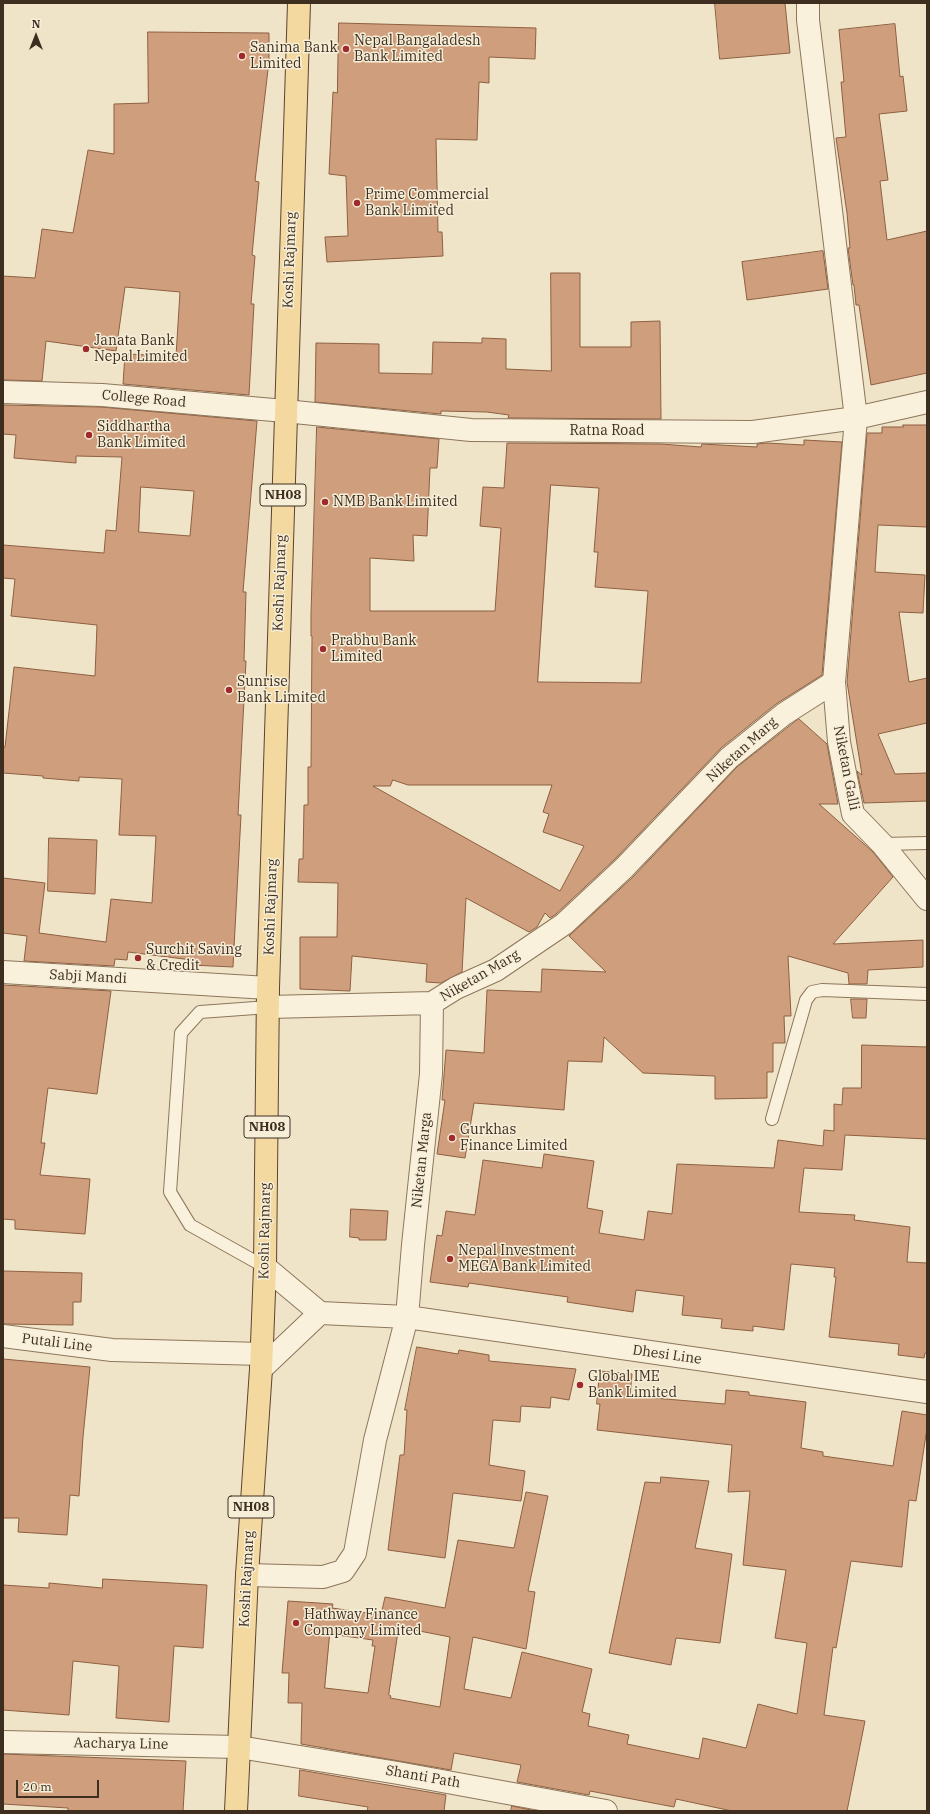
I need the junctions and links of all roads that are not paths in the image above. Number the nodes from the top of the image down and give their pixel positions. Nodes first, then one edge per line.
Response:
1 (299, 3) edge
2 (808, 3) edge
3 (3, 392) edge
4 (927, 402) edge
5 (285, 411) junction
6 (856, 418) junction
7 (834, 682) junction
8 (927, 843) edge
9 (882, 844) junction
10 (927, 899) edge
11 (3, 972) edge
12 (927, 994) edge
13 (268, 997) junction
14 (432, 1003) junction
15 (772, 1119) dead end
16 (265, 1267) junction
17 (320, 1314) junction
18 (407, 1317) junction
19 (3, 1336) edge
20 (261, 1361) junction
21 (927, 1392) edge
22 (247, 1575) junction
23 (3, 1742) edge
24 (239, 1747) junction
25 (236, 1811) edge
26 (606, 1811) edge

1 - 5 main road, Koshi Rajmarg / NH08
2 - 6 street
3 - 5 street, College Road
4 - 6 street, Ratna Road
5 - 6 street, Ratna Road
5 - 13 main road, Koshi Rajmarg / NH08
6 - 7 street
7 - 9 street, Niketan Galli
7 - 14 street, Niketan Marg
8 - 9 lane
9 - 10 street, Niketan Galli
11 - 13 street, Sabji Mandi
12 - 15 lane
13 - 14 street, Sabji Mandi
13 - 16 main road, Koshi Rajmarg / NH08
13 - 16 lane
14 - 18 street, Niketan Marga
16 - 17 street
16 - 20 main road, Koshi Rajmarg / NH08
17 - 18 street, Dhesi Line
17 - 20 street
18 - 21 street, Dhesi Line
18 - 22 street, Niketan Marga
19 - 20 street, Putali Line
20 - 22 main road, Koshi Rajmarg / NH08
22 - 24 main road, Koshi Rajmarg / NH08
23 - 24 street, Aacharya Line
24 - 25 main road, Koshi Rajmarg / NH08
24 - 26 street, Shanti Path

